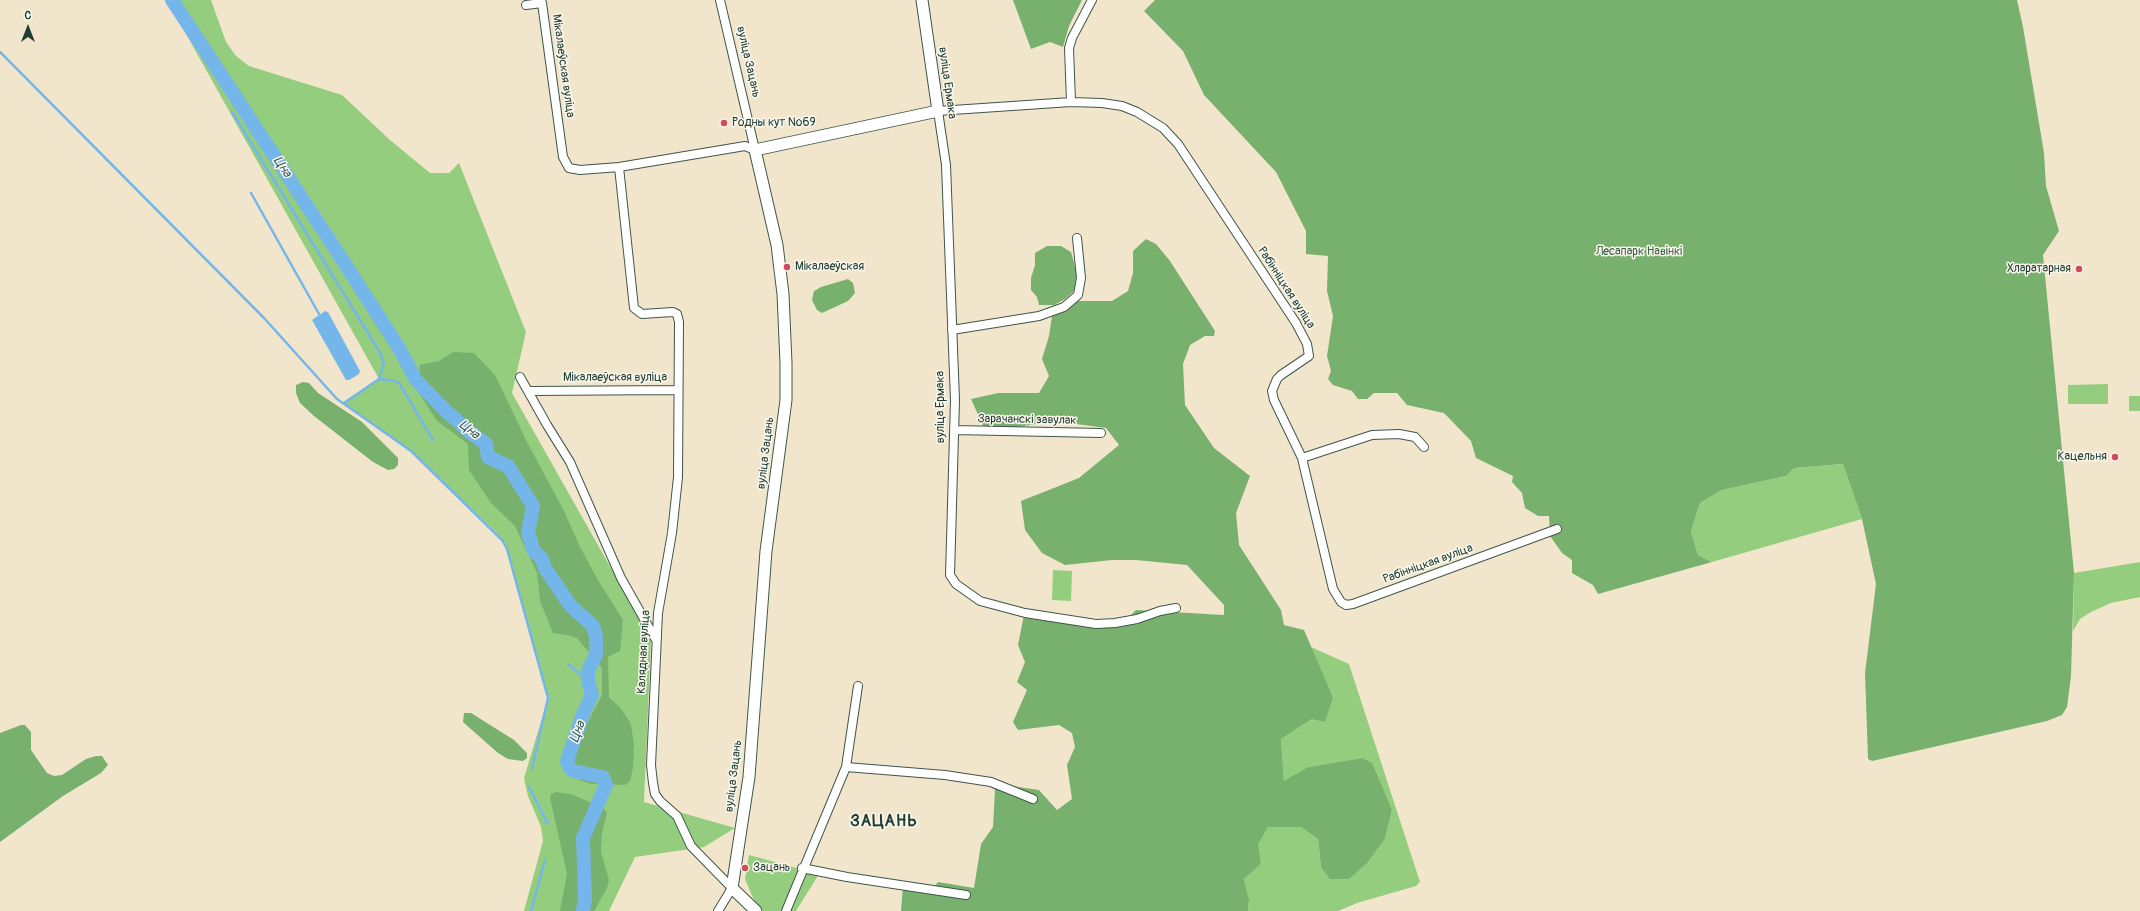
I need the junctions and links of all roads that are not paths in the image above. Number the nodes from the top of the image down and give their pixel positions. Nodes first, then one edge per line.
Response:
1 (720, 0) edge
2 (922, 0) edge
3 (1092, 0) edge
4 (526, 4) dead end
5 (1071, 102) junction
6 (938, 111) junction
7 (755, 150) junction
8 (619, 167) junction
9 (1077, 238) dead end
10 (952, 330) junction
11 (520, 377) dead end
12 (678, 390) junction
13 (529, 391) junction
14 (954, 430) junction
15 (1100, 433) dead end
16 (1424, 447) dead end
17 (1302, 458) junction
18 (1557, 529) dead end
19 (1176, 608) dead end
20 (656, 640) junction
21 (858, 686) dead end
22 (846, 766) junction
23 (1033, 799) dead end
24 (802, 868) junction
25 (732, 888) junction
26 (966, 895) dead end
27 (718, 911) edge
28 (756, 911) edge
29 (786, 911) edge

1 - 7 street, вуліца Зацань
2 - 6 street, вуліца Ермака
3 - 5 street
4 - 8 street, Мікалаеўская вуліца
5 - 6 street, Рабінніцкая вуліца
5 - 17 street, Рабінніцкая вуліца
6 - 7 street
6 - 10 street, вуліца Ермака
7 - 8 street, Мікалаеўская вуліца
7 - 25 street, вуліца Зацань
8 - 12 street, Мікалаеўская вуліца
9 - 10 street
10 - 14 street, вуліца Ермака
11 - 13 street
12 - 13 street, Мікалаеўская вуліца
12 - 20 street, Калядная вуліца
13 - 20 street
14 - 15 street, Зарачанскі завулак
14 - 19 street, вуліца Ермака
16 - 17 street
17 - 18 street, Рабінніцкая вуліца
20 - 25 street, Калядная вуліца
21 - 22 street
22 - 23 street
22 - 24 street
24 - 26 street
24 - 29 street
25 - 27 street, вуліца Зацань
25 - 28 street

